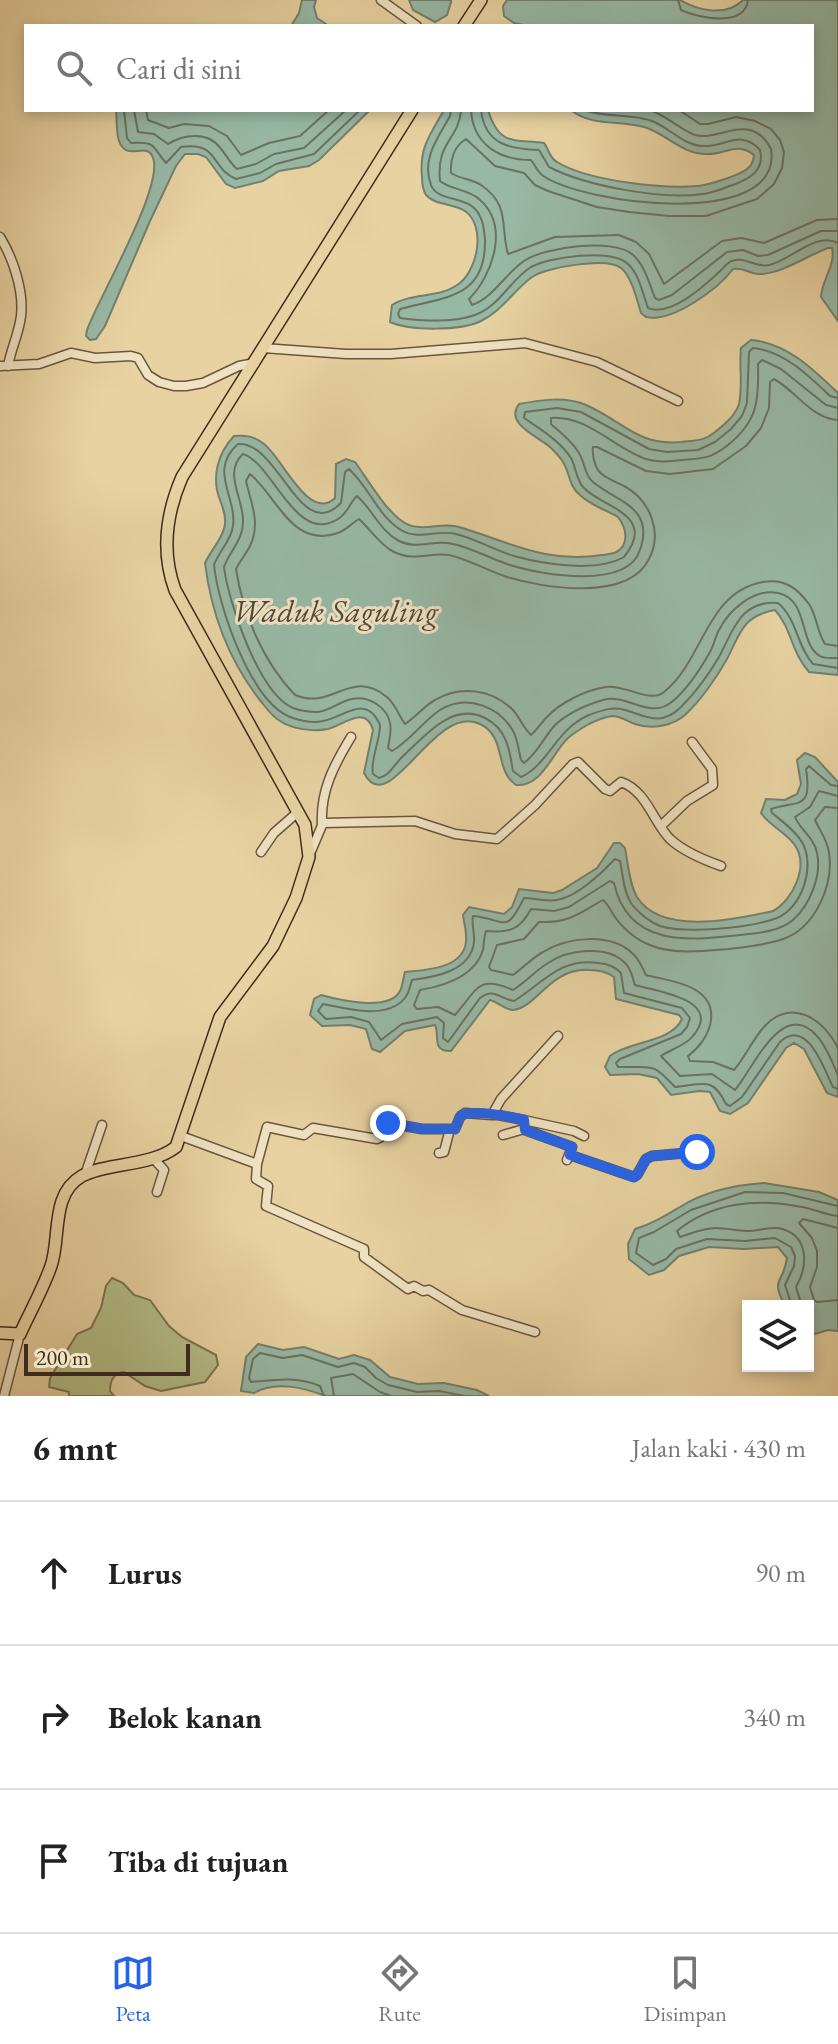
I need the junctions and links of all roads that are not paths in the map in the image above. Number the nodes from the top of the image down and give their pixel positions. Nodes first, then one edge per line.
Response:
1 (381, 0) edge
2 (481, 0) edge
3 (414, 24) edge
4 (465, 24) edge
5 (411, 112) edge
6 (0, 237) edge
7 (263, 348) junction
8 (255, 363) junction
9 (4, 366) edge
10 (678, 401) dead end
11 (351, 737) dead end
12 (692, 742) dead end
13 (298, 812) junction
14 (322, 825) junction
15 (662, 825) junction
16 (261, 852) dead end
17 (309, 857) junction
18 (721, 866) dead end
19 (558, 1036) dead end
20 (493, 1114) junction
21 (524, 1124) junction
22 (102, 1125) dead end
23 (450, 1129) junction
24 (503, 1135) dead end
25 (181, 1136) junction
26 (697, 1152) dead end
27 (439, 1153) dead end
28 (570, 1154) junction
29 (153, 1158) junction
30 (257, 1164) junction
31 (85, 1175) junction
32 (157, 1192) dead end
33 (535, 1332) dead end
34 (0, 1333) edge
35 (20, 1334) junction
36 (4, 1396) edge

1 - 3 street
2 - 4 main road
5 - 7 main road
6 - 9 street
7 - 8 main road
7 - 10 street
8 - 9 street
8 - 13 main road
11 - 14 street
12 - 15 street
13 - 16 street
13 - 17 main road
14 - 15 street
14 - 17 street
15 - 18 street
17 - 25 main road
19 - 20 street
20 - 21 street
20 - 23 street
21 - 24 street
21 - 28 street
21 - 28 street
22 - 31 street
23 - 27 street
23 - 30 street
25 - 29 main road
25 - 30 street
26 - 28 street
29 - 31 main road
29 - 32 street
30 - 33 street
31 - 35 main road
34 - 35 main road
35 - 36 street

